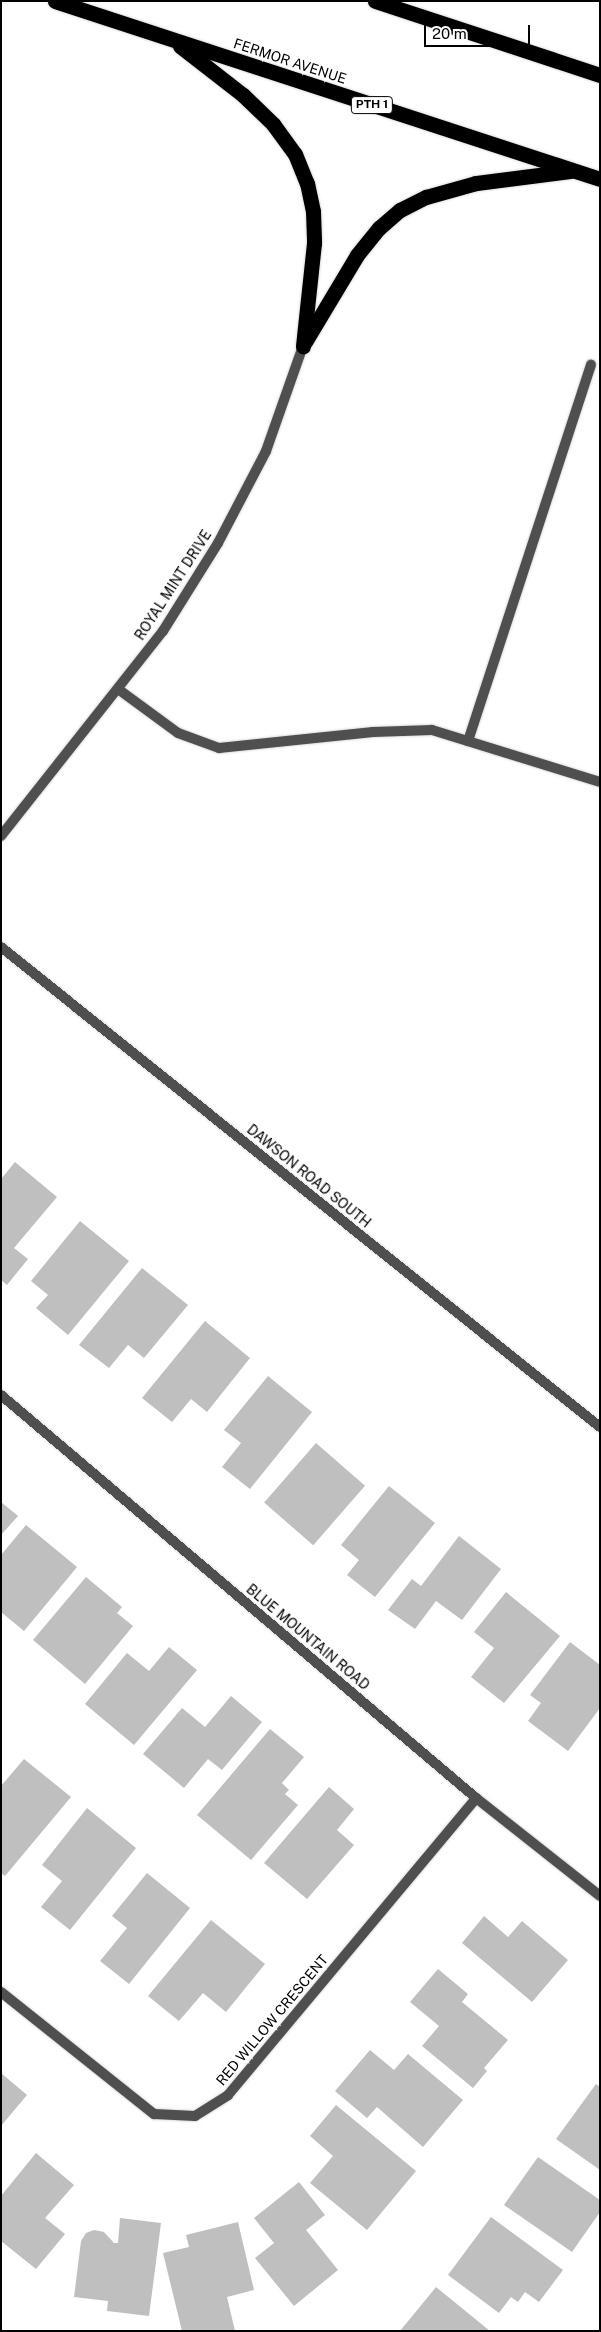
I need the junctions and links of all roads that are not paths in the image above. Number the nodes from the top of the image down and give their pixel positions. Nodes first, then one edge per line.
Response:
1 (55, 1) edge
2 (375, 1) edge
3 (171, 39) junction
4 (600, 75) edge
5 (574, 171) junction
6 (600, 179) edge
7 (303, 346) junction
8 (591, 365) dead end
9 (118, 689) junction
10 (468, 741) junction
11 (600, 782) edge
12 (1, 836) edge
13 (1, 947) edge
14 (1, 1395) edge
15 (600, 1426) edge
16 (476, 1798) junction
17 (600, 1896) edge
18 (1, 1992) edge

1 - 3 highway, FERMOR AVENUE / PTH 1
2 - 4 highway
3 - 5 highway, FERMOR AVENUE / PTH 1
3 - 7 highway
5 - 6 highway, FERMOR AVENUE / PTH 1
5 - 7 highway
7 - 9 street, ROYAL MINT DRIVE
8 - 10 street
9 - 10 street
9 - 12 street, ROYAL MINT DRIVE
10 - 11 street
13 - 15 street, DAWSON ROAD SOUTH
14 - 16 street, BLUE MOUNTAIN ROAD
16 - 17 street, BLUE MOUNTAIN ROAD
16 - 18 street, RED WILLOW CRESCENT

